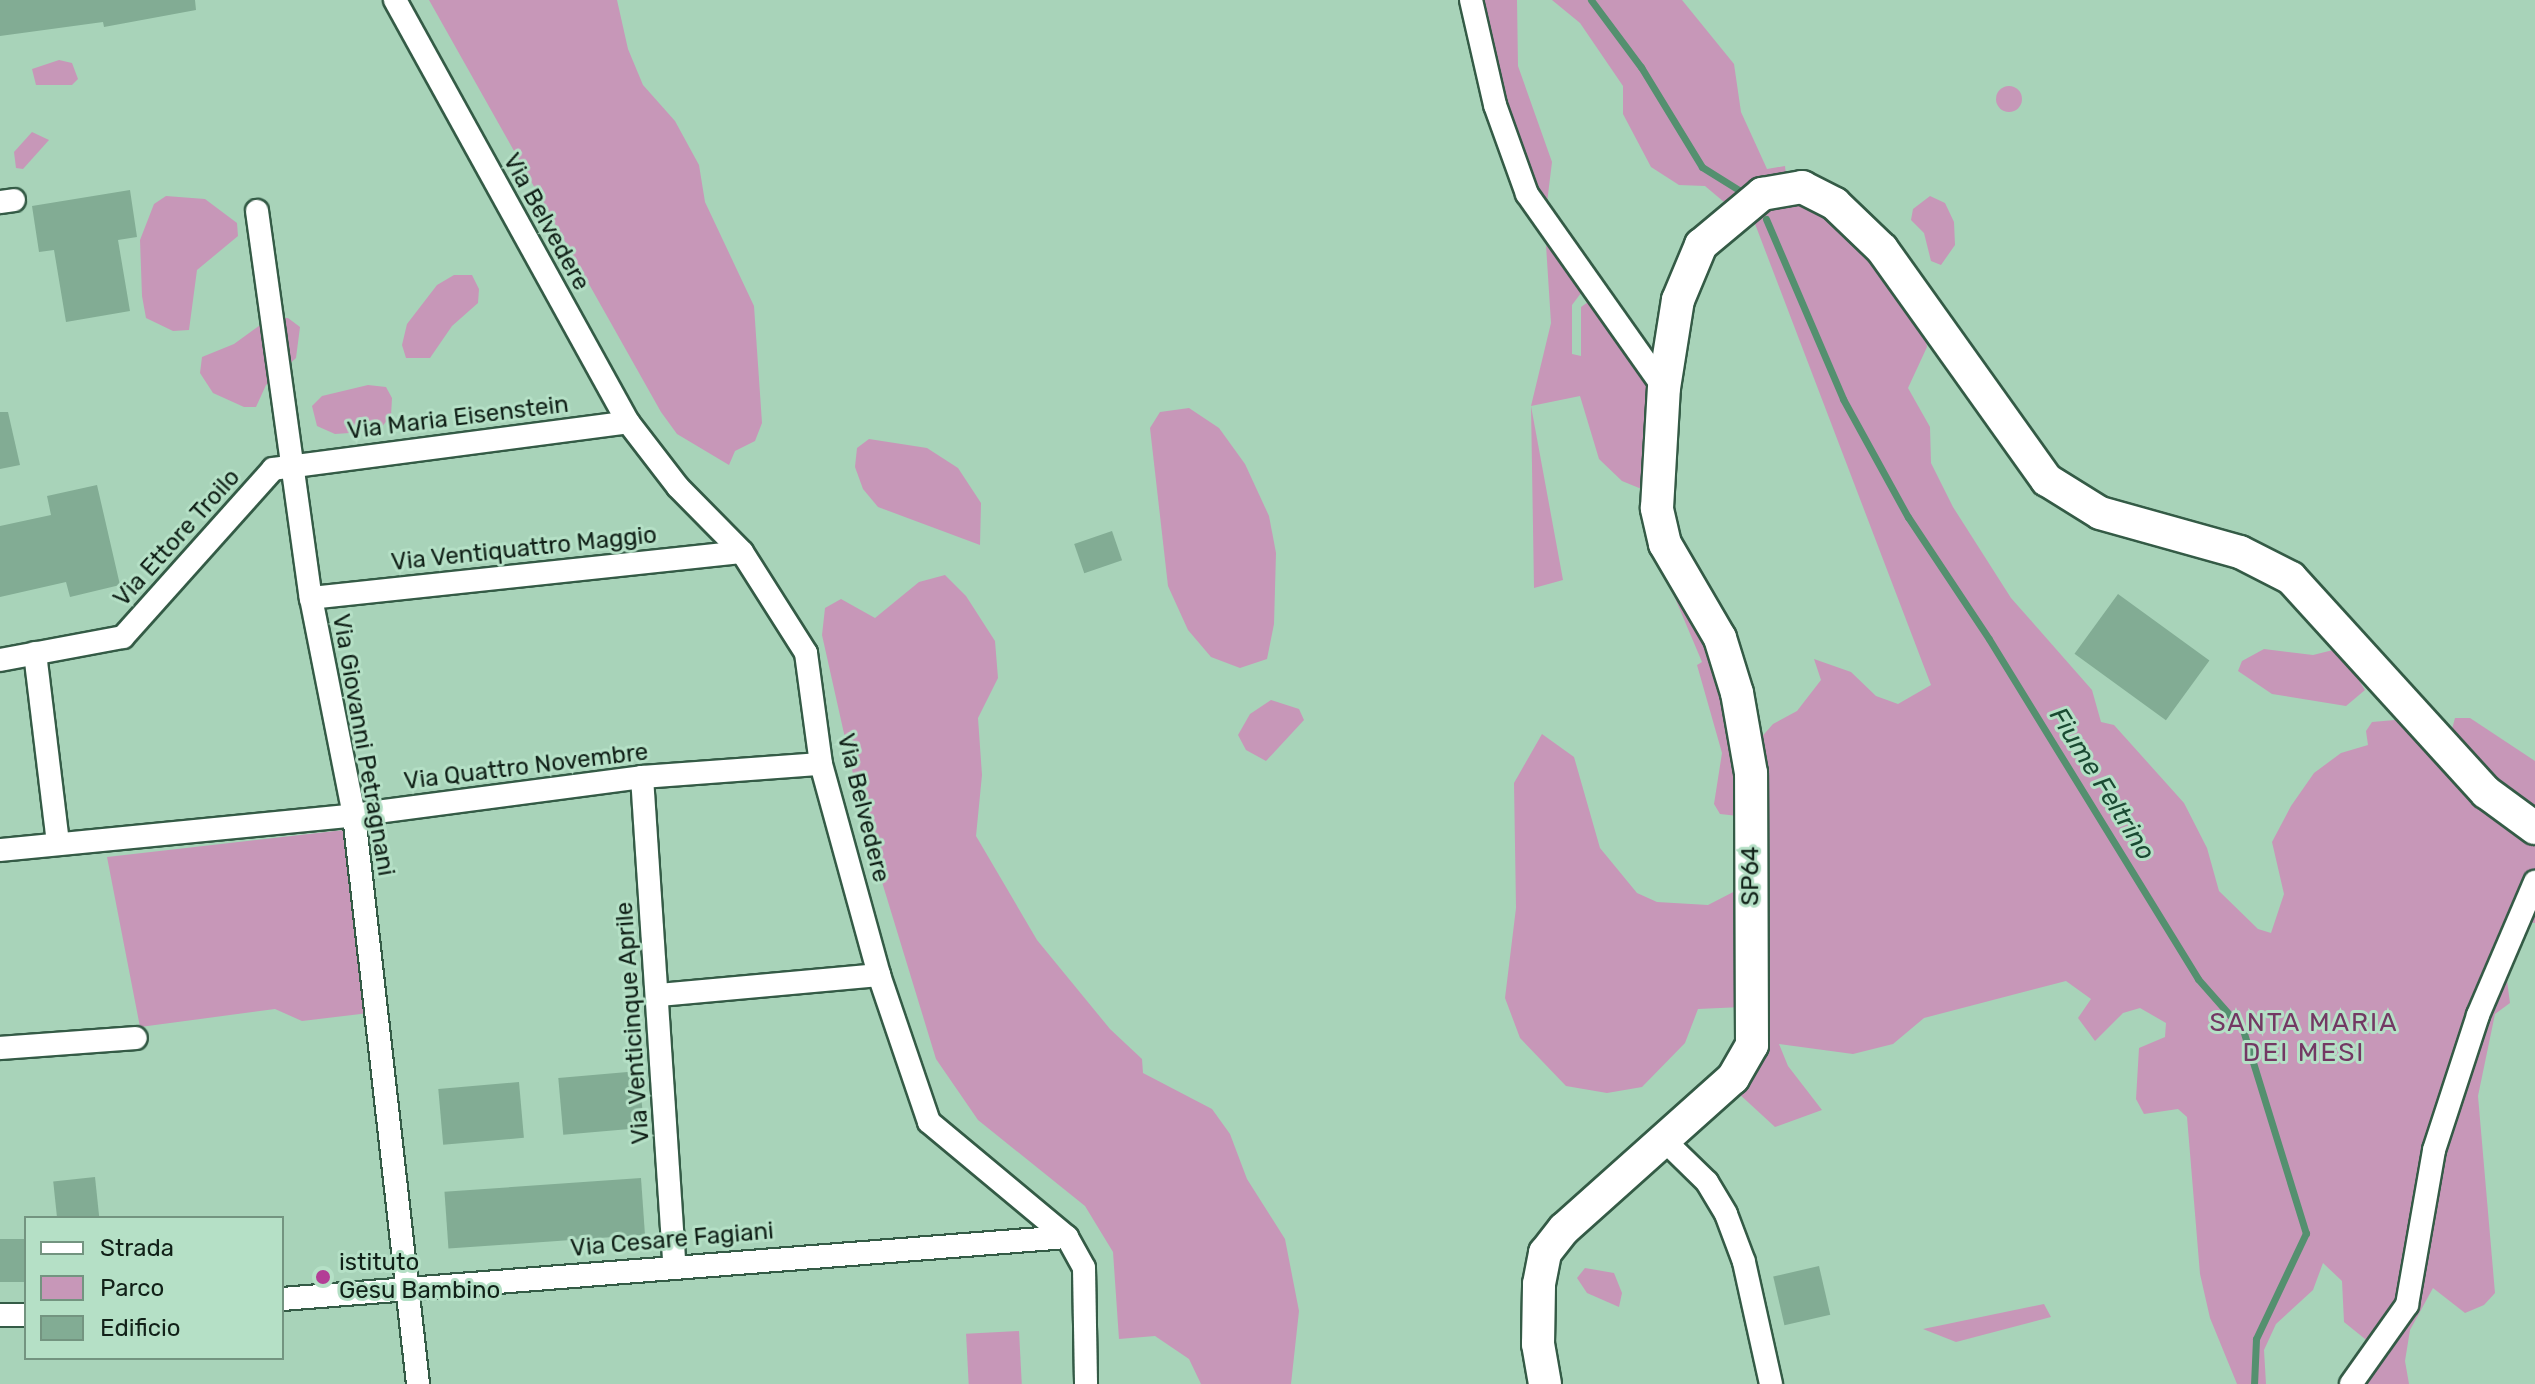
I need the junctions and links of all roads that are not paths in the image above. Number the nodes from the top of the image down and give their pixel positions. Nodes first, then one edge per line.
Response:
1 (395, 0) edge
2 (1471, 0) edge
3 (257, 211) dead end
4 (1664, 388) junction
5 (628, 422) junction
6 (296, 466) junction
7 (742, 552) junction
8 (311, 598) junction
9 (35, 653) junction
10 (0, 660) edge
11 (821, 764) junction
12 (642, 777) junction
13 (354, 815) junction
14 (2535, 828) edge
15 (58, 844) junction
16 (0, 850) edge
17 (2535, 882) edge
18 (879, 975) junction
19 (659, 995) junction
20 (136, 1038) dead end
21 (0, 1048) edge
22 (1664, 1140) junction
23 (1067, 1237) junction
24 (674, 1265) junction
25 (410, 1289) junction
26 (284, 1299) edge
27 (0, 1315) edge
28 (24, 1315) edge
29 (418, 1384) edge
30 (1086, 1384) edge
31 (1545, 1384) edge
32 (1771, 1384) edge
33 (2351, 1384) edge

1 - 5 street, Via Belvedere
2 - 4 street
3 - 6 street, Via Giovanni Petragnani
4 - 14 street, SP64
4 - 22 street, SP64
5 - 6 street, Via Maria Eisenstein
5 - 7 street, Via Belvedere
6 - 8 street, Via Giovanni Petragnani
6 - 9 street, Via Ettore Troilo
7 - 8 street, Via Ventiquattro Maggio
7 - 11 street, Via Belvedere
8 - 13 street, Via Giovanni Petragnani
9 - 10 street, Via Ettore Troilo
9 - 15 street
11 - 12 street, Via Quattro Novembre
11 - 18 street, Via Belvedere
12 - 13 street, Via Quattro Novembre
12 - 19 street, Via Venticinque Aprile
13 - 15 street, Via Quattro Novembre
13 - 25 street, Via Giovanni Petragnani
15 - 16 street, Via Quattro Novembre
17 - 33 street
18 - 19 street
18 - 23 street, Via Belvedere
19 - 24 street, Via Venticinque Aprile
20 - 21 street
22 - 31 street, SP64
22 - 32 street
23 - 24 street, Via Cesare Fagiani
23 - 30 street, Via Belvedere
24 - 25 street, Via Cesare Fagiani
25 - 26 street, Via Cesare Fagiani
25 - 29 street, Via Giovanni Petragnani
27 - 28 street

